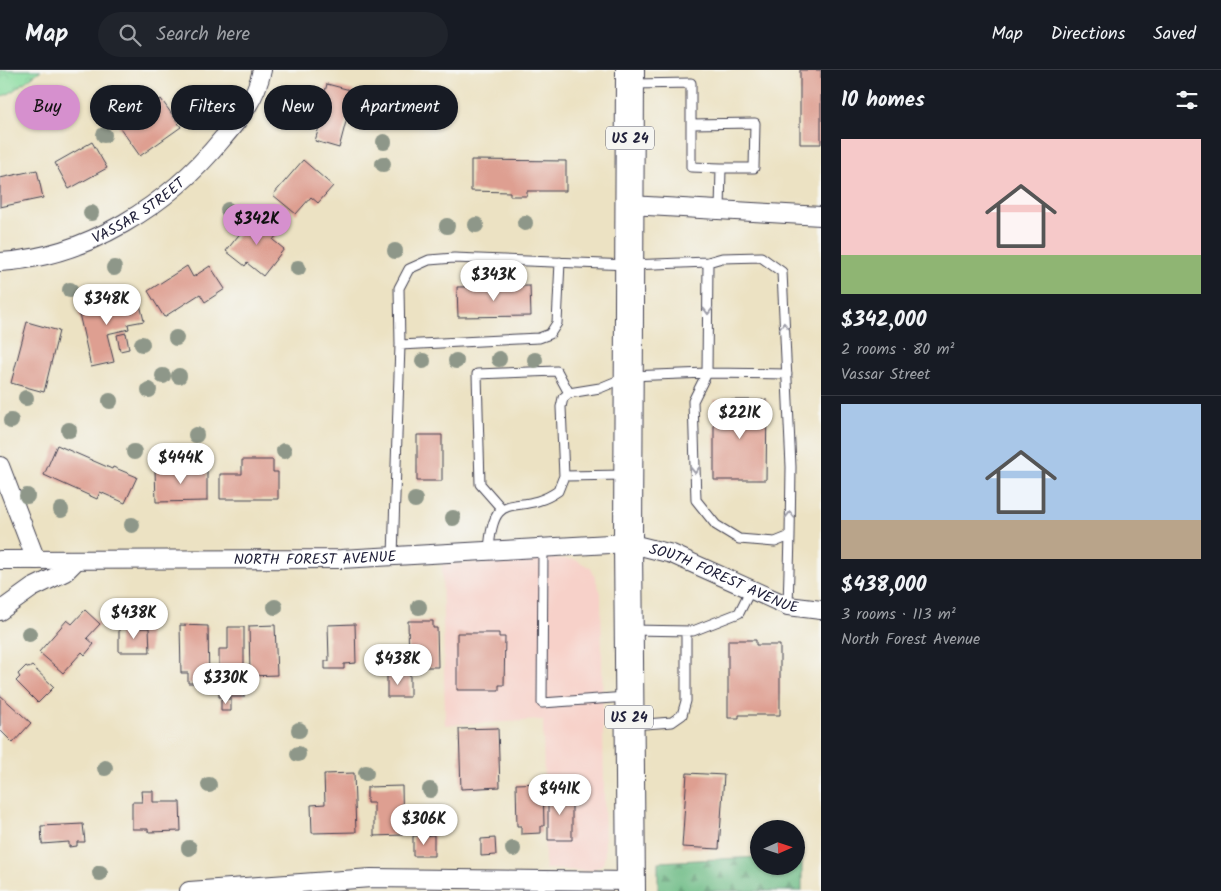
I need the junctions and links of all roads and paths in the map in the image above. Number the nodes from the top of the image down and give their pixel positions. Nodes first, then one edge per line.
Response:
1 (262, 70) edge
2 (631, 77) edge
3 (692, 124) junction
4 (721, 168) junction
5 (630, 205) junction
6 (720, 210) junction
7 (821, 216) edge
8 (0, 262) edge
9 (560, 262) junction
10 (708, 262) junction
11 (629, 264) junction
12 (400, 345) junction
13 (707, 373) junction
14 (787, 374) junction
15 (629, 376) junction
16 (569, 393) junction
17 (0, 466) edge
18 (564, 476) junction
19 (629, 476) junction
20 (502, 509) junction
21 (790, 536) junction
22 (628, 543) junction
23 (543, 548) junction
24 (489, 551) junction
25 (393, 556) junction
26 (0, 560) edge
27 (36, 560) junction
28 (77, 560) junction
29 (751, 588) junction
30 (788, 606) junction
31 (821, 610) edge
32 (0, 611) edge
33 (629, 630) junction
34 (686, 632) junction
35 (629, 697) junction
36 (629, 725) junction
37 (631, 886) edge
38 (189, 891) edge

1 - 8 street, VASSAR STREET
2 - 3 lane
2 - 5 main road, US 24
3 - 4 lane
3 - 4 lane
4 - 6 lane
5 - 6 street
5 - 11 main road, US 24
6 - 7 street
9 - 11 lane
9 - 12 lane
9 - 12 lane
10 - 11 lane
10 -> 13 lane
14 -> 10 lane
11 - 15 main road, US 24
12 - 25 lane
13 - 14 lane
13 - 15 lane
13 -> 21 lane
21 -> 14 lane
15 - 16 lane
15 - 19 main road, US 24
16 - 18 lane
16 - 20 lane
17 - 27 street
18 - 19 lane
18 - 20 lane
19 - 22 main road, US 24
20 - 24 lane
21 - 30 lane
22 - 23 street, NORTH FOREST AVENUE
22 - 29 street, SOUTH FOREST AVENUE
22 - 33 main road, US 24
23 - 24 street, NORTH FOREST AVENUE
23 - 35 lane
24 - 25 street, NORTH FOREST AVENUE
25 - 28 street, NORTH FOREST AVENUE
26 - 27 street, NORTH FOREST AVENUE
27 - 28 street, NORTH FOREST AVENUE
28 - 32 street
29 - 30 street, SOUTH FOREST AVENUE
29 - 34 lane
30 - 31 street, SOUTH FOREST AVENUE
33 - 34 lane
33 - 35 main road, US 24
34 - 36 lane
35 - 36 main road, US 24
36 - 37 main road, US 24
37 - 38 street

